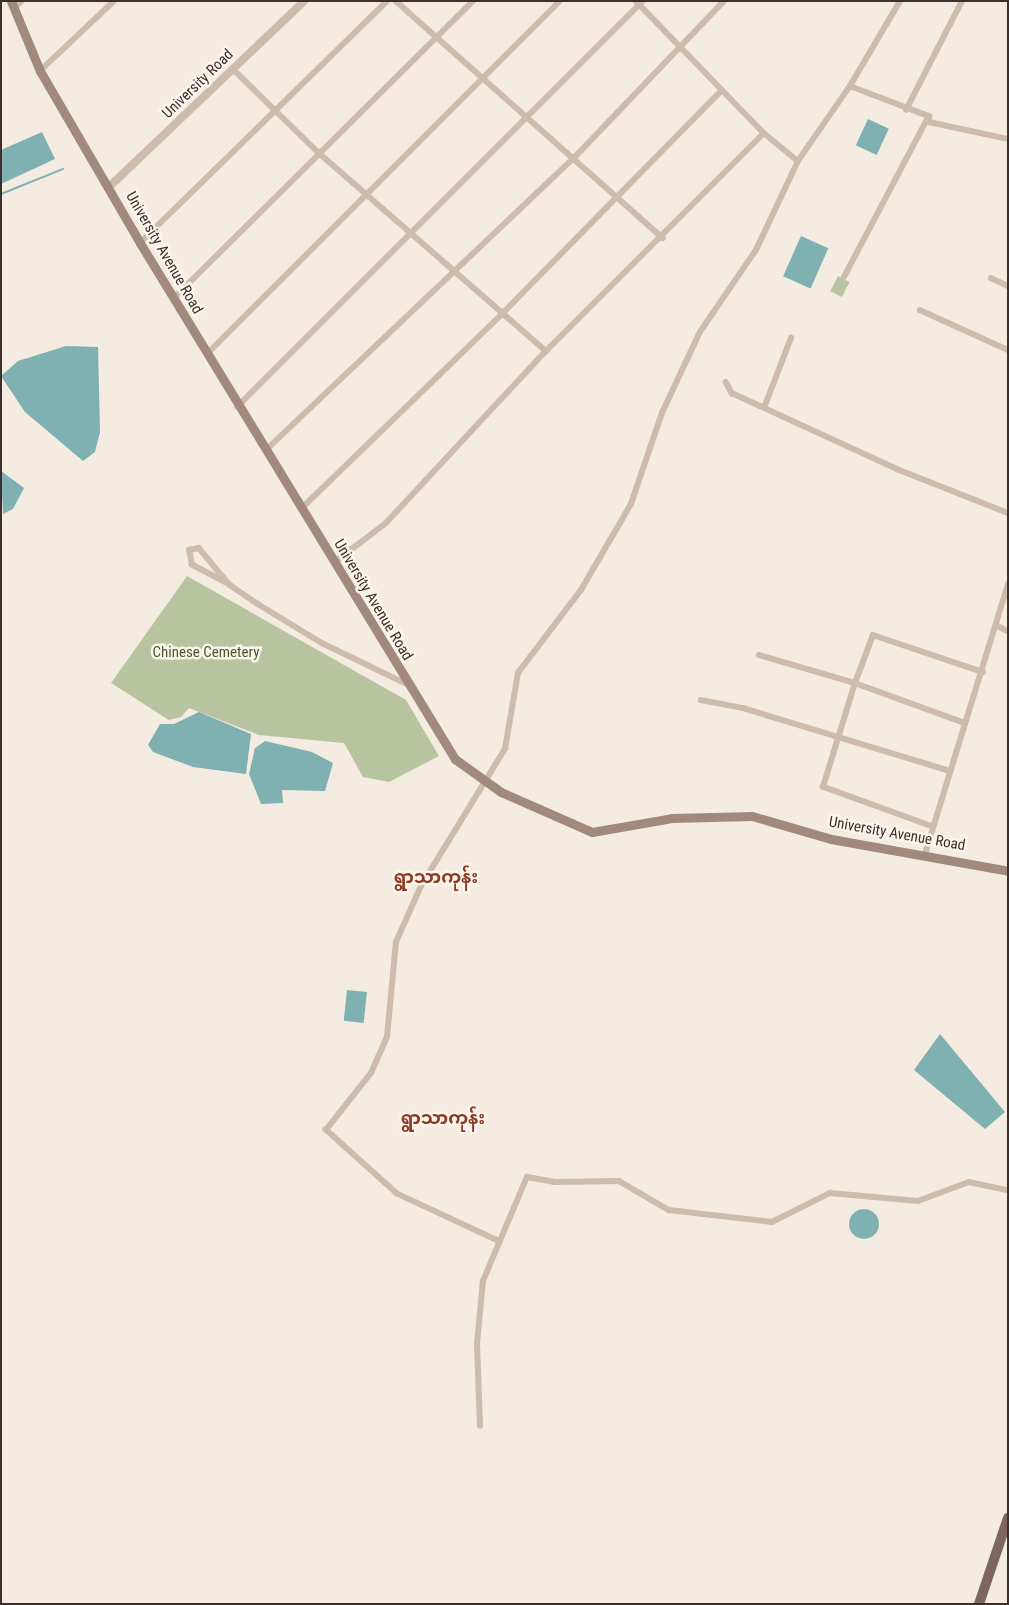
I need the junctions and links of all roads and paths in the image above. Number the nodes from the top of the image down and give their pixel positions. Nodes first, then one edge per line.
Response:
1 (22, 1) edge
2 (114, 1) edge
3 (304, 1) edge
4 (387, 1) edge
5 (396, 1) edge
6 (473, 1) edge
7 (560, 1) edge
8 (724, 1) edge
9 (900, 1) edge
10 (962, 1) edge
11 (639, 2) edge
12 (12, 5) edge
13 (436, 38) junction
14 (679, 49) junction
15 (233, 69) junction
16 (40, 71) junction
17 (482, 80) junction
18 (850, 86) junction
19 (722, 90) junction
20 (906, 110) junction
21 (275, 112) junction
22 (929, 116) junction
23 (528, 119) junction
24 (764, 133) junction
25 (1008, 139) edge
26 (318, 152) junction
27 (575, 157) junction
28 (798, 161) junction
29 (110, 186) junction
30 (365, 193) junction
31 (618, 195) junction
32 (412, 233) junction
33 (663, 238) junction
34 (140, 243) junction
35 (456, 273) junction
36 (844, 277) dead end
37 (991, 278) dead end
38 (1008, 286) edge
39 (174, 298) junction
40 (920, 310) dead end
41 (501, 315) junction
42 (792, 338) dead end
43 (1008, 350) edge
44 (546, 352) junction
45 (207, 354) junction
46 (726, 382) dead end
47 (237, 407) junction
48 (764, 408) junction
49 (265, 451) junction
50 (301, 509) junction
51 (1008, 513) edge
52 (335, 562) junction
53 (230, 585) junction
54 (1008, 586) edge
55 (996, 625) junction
56 (1008, 631) edge
57 (759, 655) dead end
58 (983, 672) junction
59 (855, 683) junction
60 (416, 688) junction
61 (701, 700) dead end
62 (965, 723) junction
63 (838, 735) junction
64 (947, 770) junction
65 (484, 781) junction
66 (930, 826) junction
67 (925, 854) junction
68 (1008, 871) edge
69 (1008, 1190) edge
70 (500, 1242) junction
71 (480, 1426) dead end
72 (1008, 1518) edge
73 (979, 1604) edge

1 - 12 street
2 - 16 street
3 - 15 street, University Road
4 - 21 street
5 - 13 street
6 - 13 street
7 - 17 street
8 - 14 street
9 - 18 street
10 - 20 street
11 - 14 street
11 - 23 street
12 - 16 main road, University Avenue Road
13 - 17 street
13 - 26 street
14 - 19 street
14 - 27 street
15 - 21 street
15 - 29 street, University Road
16 - 29 main road, University Avenue Road
17 - 23 street
17 - 30 street
18 - 20 street
18 - 28 street
19 - 24 street
19 - 31 street
20 - 22 street
21 - 26 street
21 - 34 street
22 - 25 street
22 - 36 street
23 - 27 street
23 - 32 street
24 - 28 street
24 - 33 street
26 - 30 street
26 - 39 street
27 - 31 street
27 - 35 street
28 - 65 street
29 - 34 main road, University Avenue Road
30 - 32 street
30 - 45 street
31 - 33 street
31 - 41 street
32 - 35 street
32 - 47 street
33 - 44 street
34 - 39 main road, University Avenue Road
35 - 41 street
35 - 49 street
37 - 38 street
39 - 45 main road, University Avenue Road
40 - 43 street
41 - 44 street
41 - 50 street
42 - 48 street
44 - 52 street
45 - 47 main road, University Avenue Road
46 - 48 street
47 - 49 main road, University Avenue Road
48 - 51 street
49 - 50 main road, University Avenue Road
50 - 52 main road, University Avenue Road
52 - 60 main road, University Avenue Road
53 - 53 street
53 - 60 street
54 - 55 street
55 - 56 street
55 - 58 street
57 - 59 street
58 - 59 street
58 - 62 street
59 - 62 street
59 - 63 street
60 - 65 main road, University Avenue Road
61 - 63 street
62 - 64 street
63 - 64 street
63 - 66 street
64 - 66 street
65 - 67 main road, University Avenue Road
65 - 70 street
66 - 67 street
67 - 68 main road, University Avenue Road
69 - 70 street
70 - 71 street
72 - 73 main road

